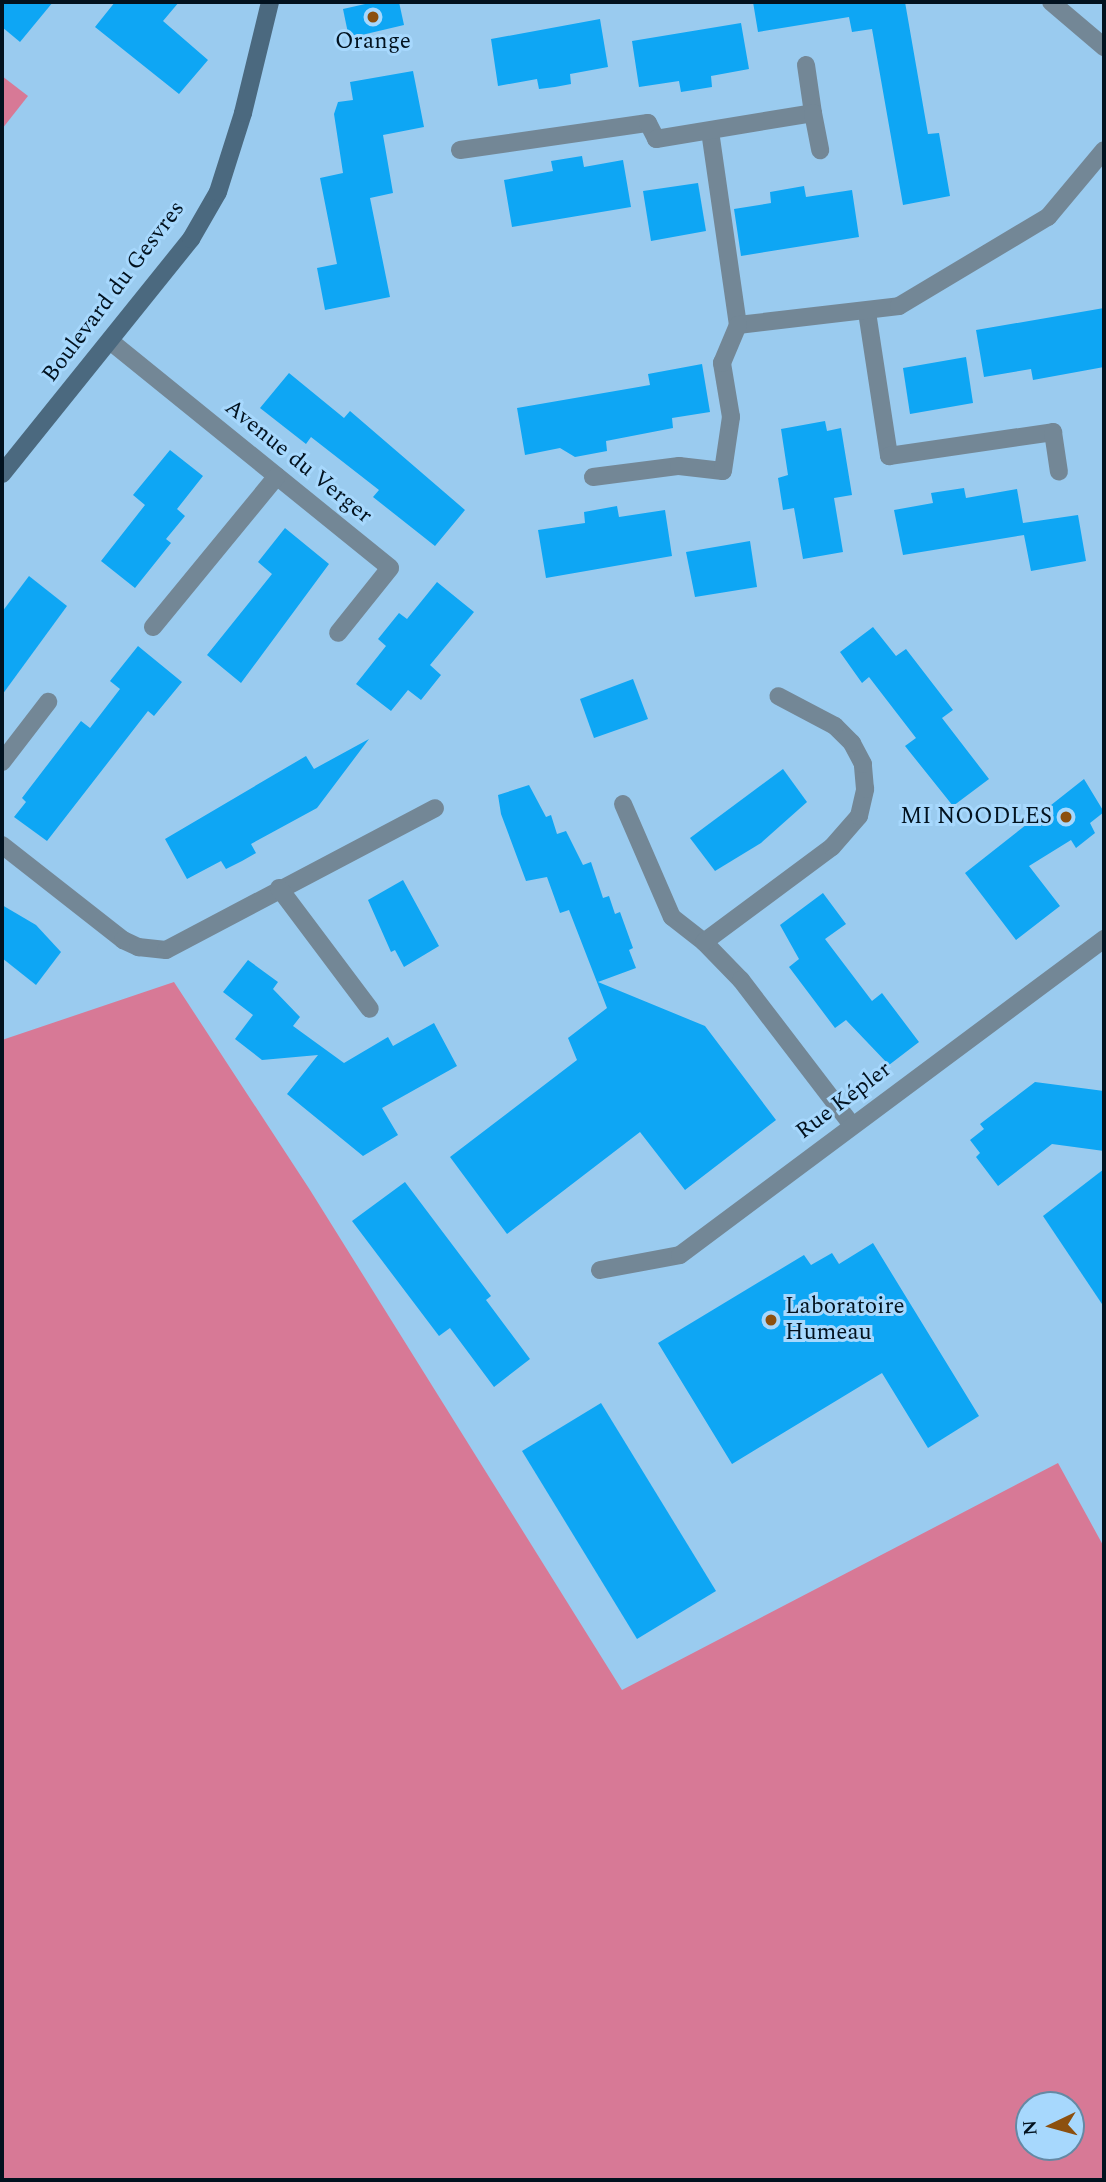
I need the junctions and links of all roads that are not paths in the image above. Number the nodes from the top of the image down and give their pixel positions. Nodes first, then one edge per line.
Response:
1 (270, 2) edge
2 (1051, 2) edge
3 (1104, 47) edge
4 (806, 65) dead end
5 (813, 113) junction
6 (710, 131) junction
7 (460, 150) dead end
8 (820, 150) dead end
9 (1104, 150) edge
10 (867, 312) junction
11 (738, 325) junction
12 (110, 341) junction
13 (1059, 472) dead end
14 (2, 474) edge
15 (277, 476) junction
16 (593, 477) dead end
17 (153, 627) dead end
18 (338, 633) dead end
19 (778, 696) dead end
20 (48, 702) dead end
21 (2, 762) edge
22 (623, 804) dead end
23 (435, 808) dead end
24 (2, 845) edge
25 (279, 888) junction
26 (1104, 939) edge
27 (704, 942) junction
28 (370, 1009) dead end
29 (852, 1125) junction
30 (600, 1270) dead end

1 - 12 street, Boulevard du Gesvres
2 - 3 street
4 - 5 street
5 - 6 street
5 - 8 street
6 - 7 street
6 - 11 street
9 - 10 street
10 - 11 street
10 - 13 street
11 - 16 street
12 - 14 street, Boulevard du Gesvres
12 - 15 street, Avenue du Verger
15 - 17 street
15 - 18 street, Avenue du Verger
19 - 27 street
20 - 21 street
22 - 27 street
23 - 25 street
24 - 25 street
25 - 28 street
26 - 29 street, Rue Képler
27 - 29 street
29 - 30 street, Rue Képler

